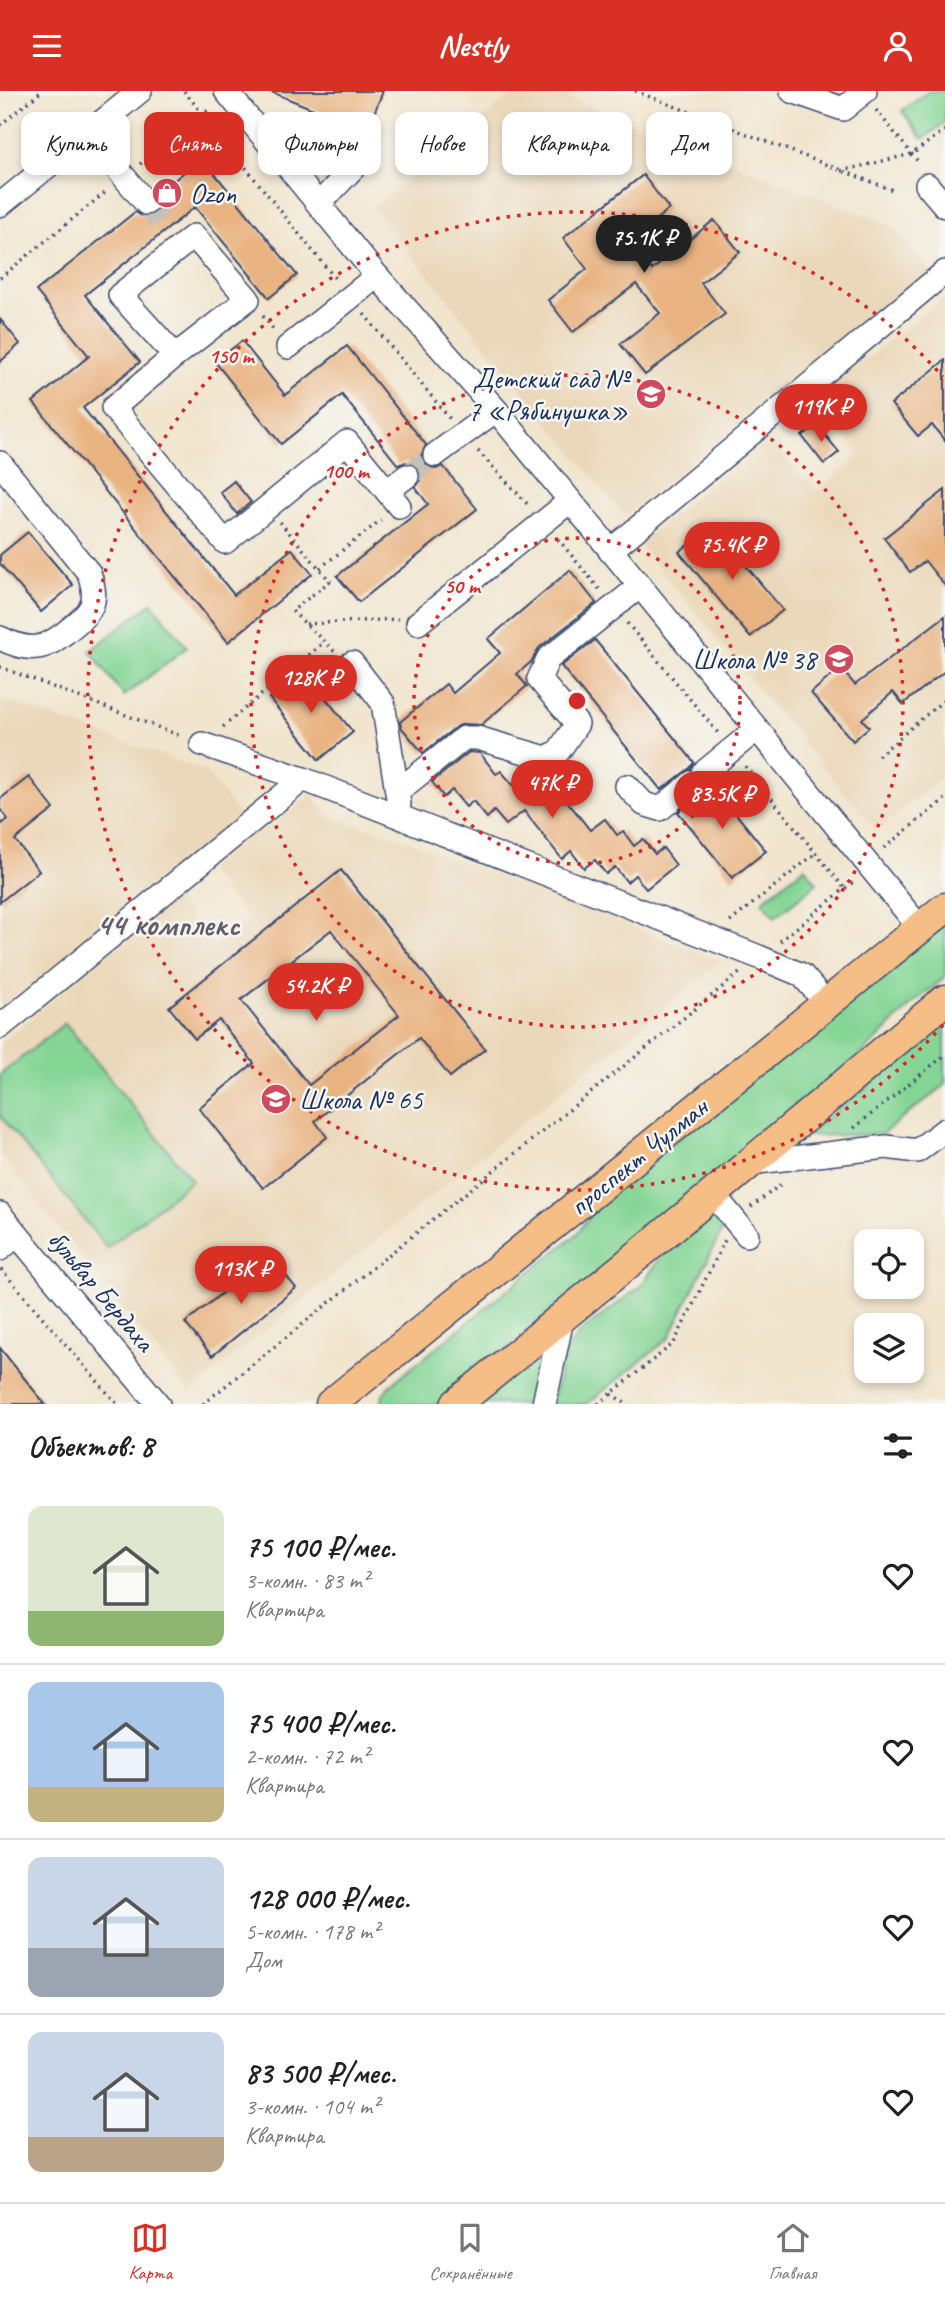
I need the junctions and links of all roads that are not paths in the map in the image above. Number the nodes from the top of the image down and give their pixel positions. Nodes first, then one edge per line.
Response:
1 (140, 91) edge
2 (226, 91) edge
3 (792, 91) edge
4 (864, 92) edge
5 (115, 112) edge
6 (37, 175) edge
7 (122, 175) edge
8 (346, 175) edge
9 (927, 185) road end
10 (146, 204) tunnel mouth
11 (318, 204) junction
12 (0, 205) edge
13 (945, 207) edge
14 (945, 272) edge
15 (377, 276) junction
16 (288, 347) road end
17 (175, 356) junction
18 (496, 410) junction
19 (435, 455) tunnel mouth
20 (0, 463) edge
21 (407, 476) tunnel mouth
22 (570, 501) junction
23 (610, 551) junction
24 (639, 587) junction
25 (418, 623) road end
26 (0, 638) edge
27 (352, 663) road end
28 (757, 729) junction
29 (202, 744) road end
30 (303, 779) junction
31 (627, 786) dead end
32 (397, 792) junction
33 (400, 817) junction
34 (945, 908) edge
35 (920, 928) junction
36 (945, 1000) edge
37 (827, 1003) junction
38 (0, 1027) edge
39 (945, 1130) edge
40 (750, 1163) junction
41 (713, 1194) junction
42 (0, 1214) edge
43 (741, 1228) road end
44 (8, 1242) edge
45 (564, 1314) junction
46 (378, 1366) junction
47 (158, 1404) edge
48 (331, 1404) edge
49 (364, 1404) edge
50 (456, 1404) edge
51 (544, 1404) edge

1 - 5 street
2 - 11 street
3 - 4 street
6 - 12 street
7 - 10 street
8 - 11 street
9 - 13 street
11 - 15 street
14 - 23 street
15 - 16 street
15 - 18 street
17 - 17 street
17 - 21 street
18 - 19 street
18 - 22 street
20 - 26 street
22 - 23 street
22 - 25 street
23 - 24 street
24 - 28 street
24 - 32 street
27 - 32 street
28 - 31 street
28 - 35 street
29 - 30 street
30 - 33 street
30 - 38 street
32 - 33 street
33 - 37 street
34 - 35 main road, проспект Чулман
35 - 37 main road, проспект Чулман
36 - 40 main road
37 - 46 main road, проспект Чулман
39 - 40 street
40 - 41 main road
41 - 43 street
41 - 45 main road
42 - 44 street, бульвар Бердаха
44 - 47 street, бульвар Бердаха
45 - 50 main road
45 - 51 street
46 - 48 main road, проспект Чулман
46 - 49 main road

